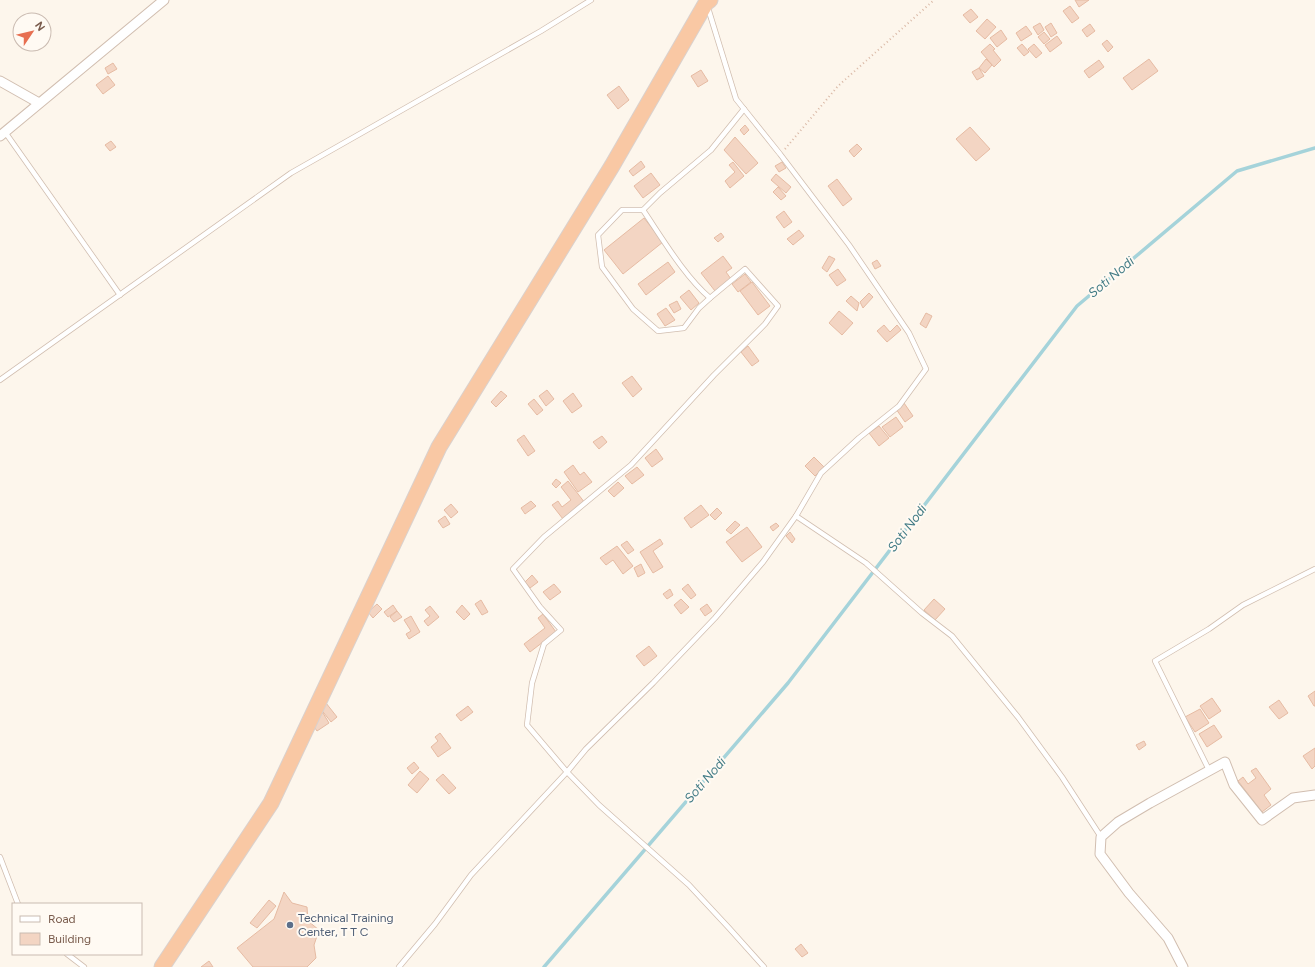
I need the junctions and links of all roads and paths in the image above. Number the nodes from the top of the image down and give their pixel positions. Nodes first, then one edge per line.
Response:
1 (164, 0) edge
2 (591, 0) edge
3 (934, 0) edge
4 (708, 2) edge
5 (0, 81) edge
6 (39, 103) junction
7 (744, 109) junction
8 (3, 134) edge
9 (780, 154) junction
10 (643, 210) junction
11 (120, 295) junction
12 (710, 298) junction
13 (0, 380) edge
14 (796, 516) junction
15 (1315, 569) edge
16 (1209, 770) junction
17 (567, 772) junction
18 (1315, 795) edge
19 (1101, 837) junction
20 (0, 856) edge
21 (18, 903) edge
22 (67, 955) edge
23 (84, 967) edge
24 (162, 967) edge
25 (399, 967) edge
26 (764, 967) edge
27 (1183, 967) edge

1 - 6 street
2 - 11 lane
3 - 9 path
4 - 7 lane
4 - 24 highway
5 - 6 street
6 - 8 street
7 - 9 lane
7 - 10 lane
8 - 11 lane
9 - 14 lane
10 - 12 lane
10 - 12 lane
11 - 13 lane
12 - 17 lane
14 - 17 lane
14 - 19 lane
15 - 16 lane
16 - 18 street
16 - 19 street
17 - 25 lane
17 - 26 lane
19 - 27 street
20 - 21 lane
22 - 23 lane

